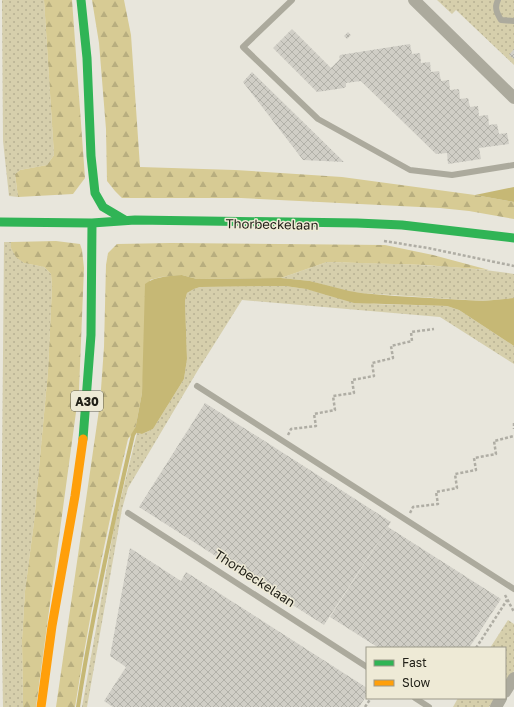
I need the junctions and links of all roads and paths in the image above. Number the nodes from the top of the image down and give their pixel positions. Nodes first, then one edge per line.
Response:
1 (81, 0) edge
2 (292, 0) edge
3 (414, 0) edge
4 (498, 0) edge
5 (514, 21) edge
6 (514, 98) edge
7 (514, 165) edge
8 (125, 220) junction
9 (0, 222) edge
10 (92, 223) junction
11 (514, 238) edge
12 (381, 240) dead end
13 (477, 243) dead end
14 (514, 266) edge
15 (434, 329) dead end
16 (197, 386) dead end
17 (514, 423) edge
18 (514, 429) edge
19 (514, 436) edge
20 (284, 441) junction
21 (128, 512) dead end
22 (406, 519) junction
23 (514, 589) edge
24 (507, 600) dead end
25 (477, 647) edge
26 (366, 666) edge
27 (514, 678) edge
28 (506, 690) edge
29 (417, 699) edge
30 (41, 707) edge
31 (429, 707) edge

1 - 8 main road
2 - 7 lane
3 - 6 street
4 - 5 lane
8 - 10 main road, Thorbeckelaan
8 - 11 main road, Thorbeckelaan
9 - 10 main road, Thorbeckelaan
10 - 13 main road, Thorbeckelaan
10 - 30 main road, A30
12 - 14 path
15 - 20 path
16 - 20 lane
17 - 18 path
19 - 22 path
20 - 22 lane
21 - 26 lane, Thorbeckelaan
22 - 23 lane
24 - 25 path
27 - 28 street
29 - 31 lane

